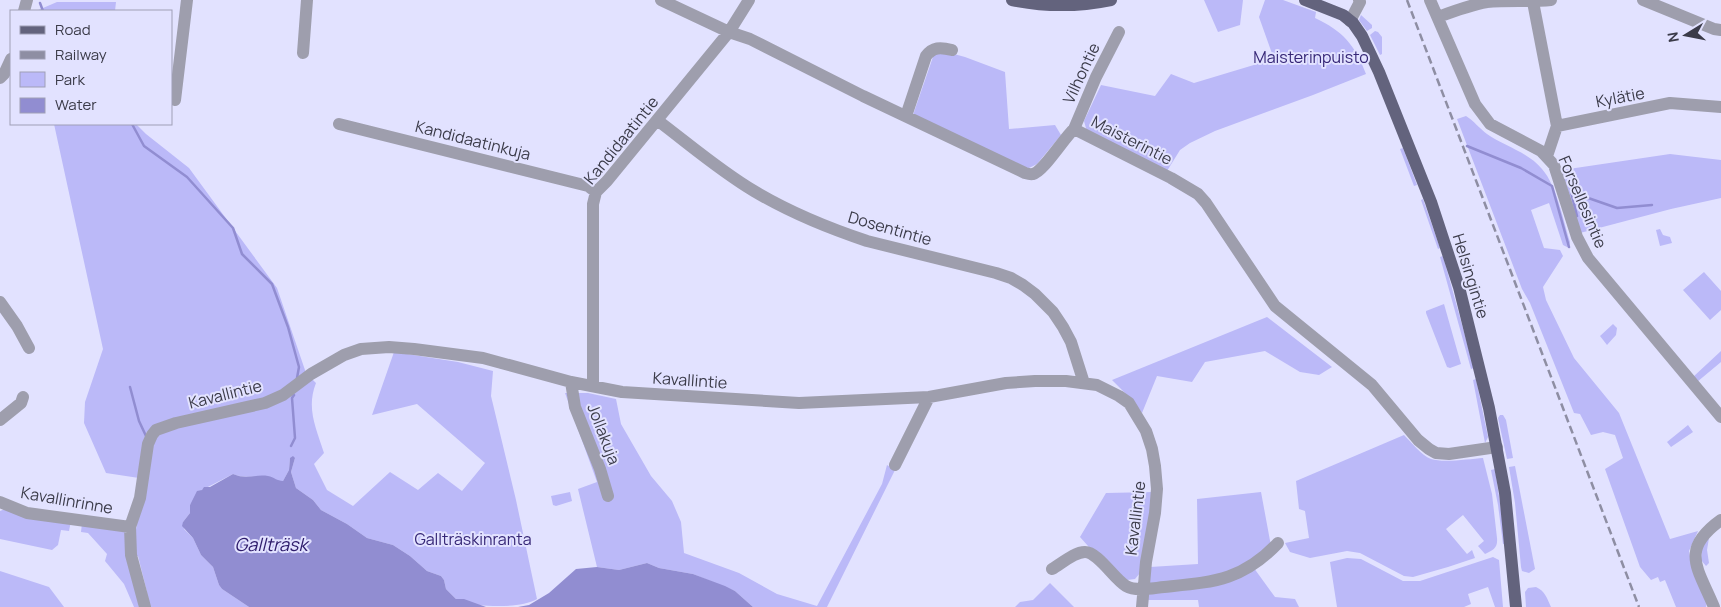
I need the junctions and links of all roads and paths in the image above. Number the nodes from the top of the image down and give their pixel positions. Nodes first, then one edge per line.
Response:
1 (187, 0) edge
2 (306, 0) edge
3 (661, 0) edge
4 (749, 0) edge
5 (1012, 0) edge
6 (1111, 0) edge
7 (1305, 0) edge
8 (1359, 0) edge
9 (1430, 0) edge
10 (1551, 0) edge
11 (1643, 0) edge
12 (1533, 2) junction
13 (1438, 18) junction
14 (1350, 21) junction
15 (1721, 30) edge
16 (729, 32) junction
17 (1119, 32) dead end
18 (952, 50) dead end
19 (303, 53) dead end
20 (10, 61) edge
21 (0, 78) edge
22 (175, 100) dead end
23 (1721, 107) edge
24 (906, 116) junction
25 (658, 120) junction
26 (339, 124) dead end
27 (1557, 126) junction
28 (1074, 129) junction
29 (1547, 156) junction
30 (596, 192) junction
31 (0, 302) edge
32 (29, 348) dead end
33 (571, 382) junction
34 (1084, 383) junction
35 (593, 386) junction
36 (23, 397) dead end
37 (929, 397) junction
38 (1721, 417) edge
39 (0, 420) edge
40 (1497, 447) junction
41 (896, 465) dead end
42 (608, 496) dead end
43 (2, 505) edge
44 (1721, 520) edge
45 (130, 528) junction
46 (1278, 543) dead end
47 (1052, 569) dead end
48 (1143, 589) junction
49 (145, 607) edge
50 (1142, 607) edge
51 (1516, 607) edge
52 (1714, 607) edge

1 - 22 street
2 - 19 street
3 - 16 street, Maisterintie
4 - 16 street, Kandidaatintie
5 - 6 main road
7 - 14 main road, Helsingintie
8 - 14 street
9 - 13 street, Forsellesintie
10 - 12 street
11 - 15 street
12 - 13 street
12 - 27 street
13 - 29 street, Forsellesintie
14 - 40 main road, Helsingintie
16 - 24 street, Maisterintie
16 - 25 street, Kandidaatintie
17 - 28 street, Vilhontie
18 - 24 street
20 - 21 street
23 - 27 street, Kylätie
24 - 28 street, Maisterintie
25 - 30 street, Kandidaatintie
25 - 34 street, Dosentintie
26 - 30 street, Kandidaatinkuja
27 - 29 street
28 - 40 street, Maisterintie
29 - 38 street, Forsellesintie
30 - 35 street, Kandidaatintie
31 - 32 street
33 - 35 street, Kavallintie
33 - 42 street, Jollakuja
33 - 45 street, Kavallintie
34 - 37 street, Kavallintie
34 - 48 street, Kavallintie
35 - 37 street, Kavallintie
36 - 39 street
37 - 41 street
40 - 51 main road, Helsingintie
43 - 45 street, Kavallinrinne
44 - 52 street
45 - 49 street
46 - 48 street
47 - 48 street
48 - 50 street, Kavallintie

